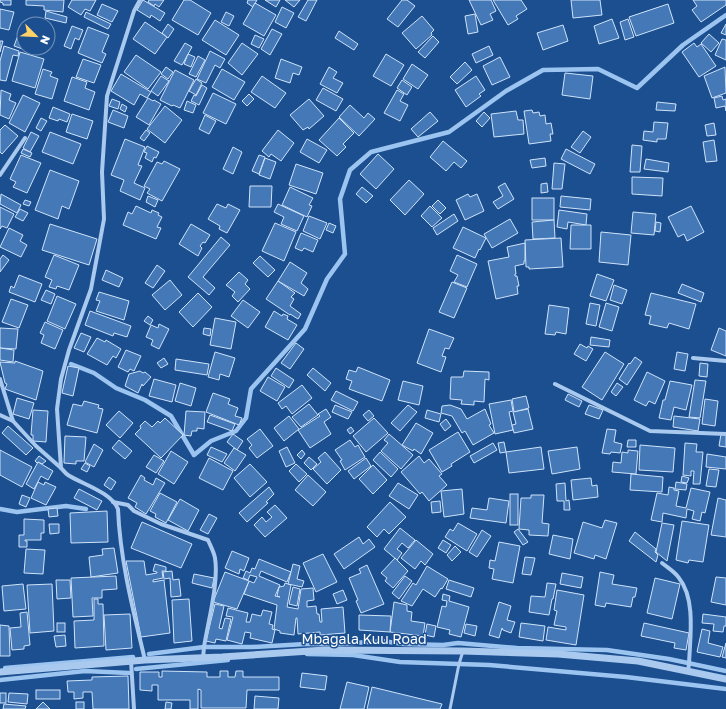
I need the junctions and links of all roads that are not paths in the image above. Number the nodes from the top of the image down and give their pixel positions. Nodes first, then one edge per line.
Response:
1 (140, 0) edge
2 (25, 138) dead end
3 (0, 175) edge
4 (693, 358) dead end
5 (726, 361) edge
6 (0, 379) edge
7 (555, 384) dead end
8 (0, 415) edge
9 (13, 420) junction
10 (726, 434) edge
11 (61, 468) junction
12 (113, 502) junction
13 (662, 563) dead end
14 (463, 651) junction
15 (203, 658) junction
16 (145, 660) junction
17 (131, 661) junction
18 (688, 671) junction
19 (0, 672) edge
20 (726, 679) edge
21 (134, 709) edge
22 (450, 709) edge

1 - 11 street
2 - 3 street
4 - 5 street
6 - 9 street
7 - 10 street
8 - 9 street
9 - 11 street
11 - 12 street
12 - 15 street
12 - 16 street
13 - 18 street
14 - 15 street, Mbagala Kuu Road
14 - 18 street, Mbagala Kuu Road
14 - 22 lane
15 - 16 street, Mbagala Kuu Road
16 - 17 street, Mbagala Kuu Road
17 - 19 street, Mbagala Kuu Road
17 - 21 street
18 - 20 street, Mbagala Kuu Road

